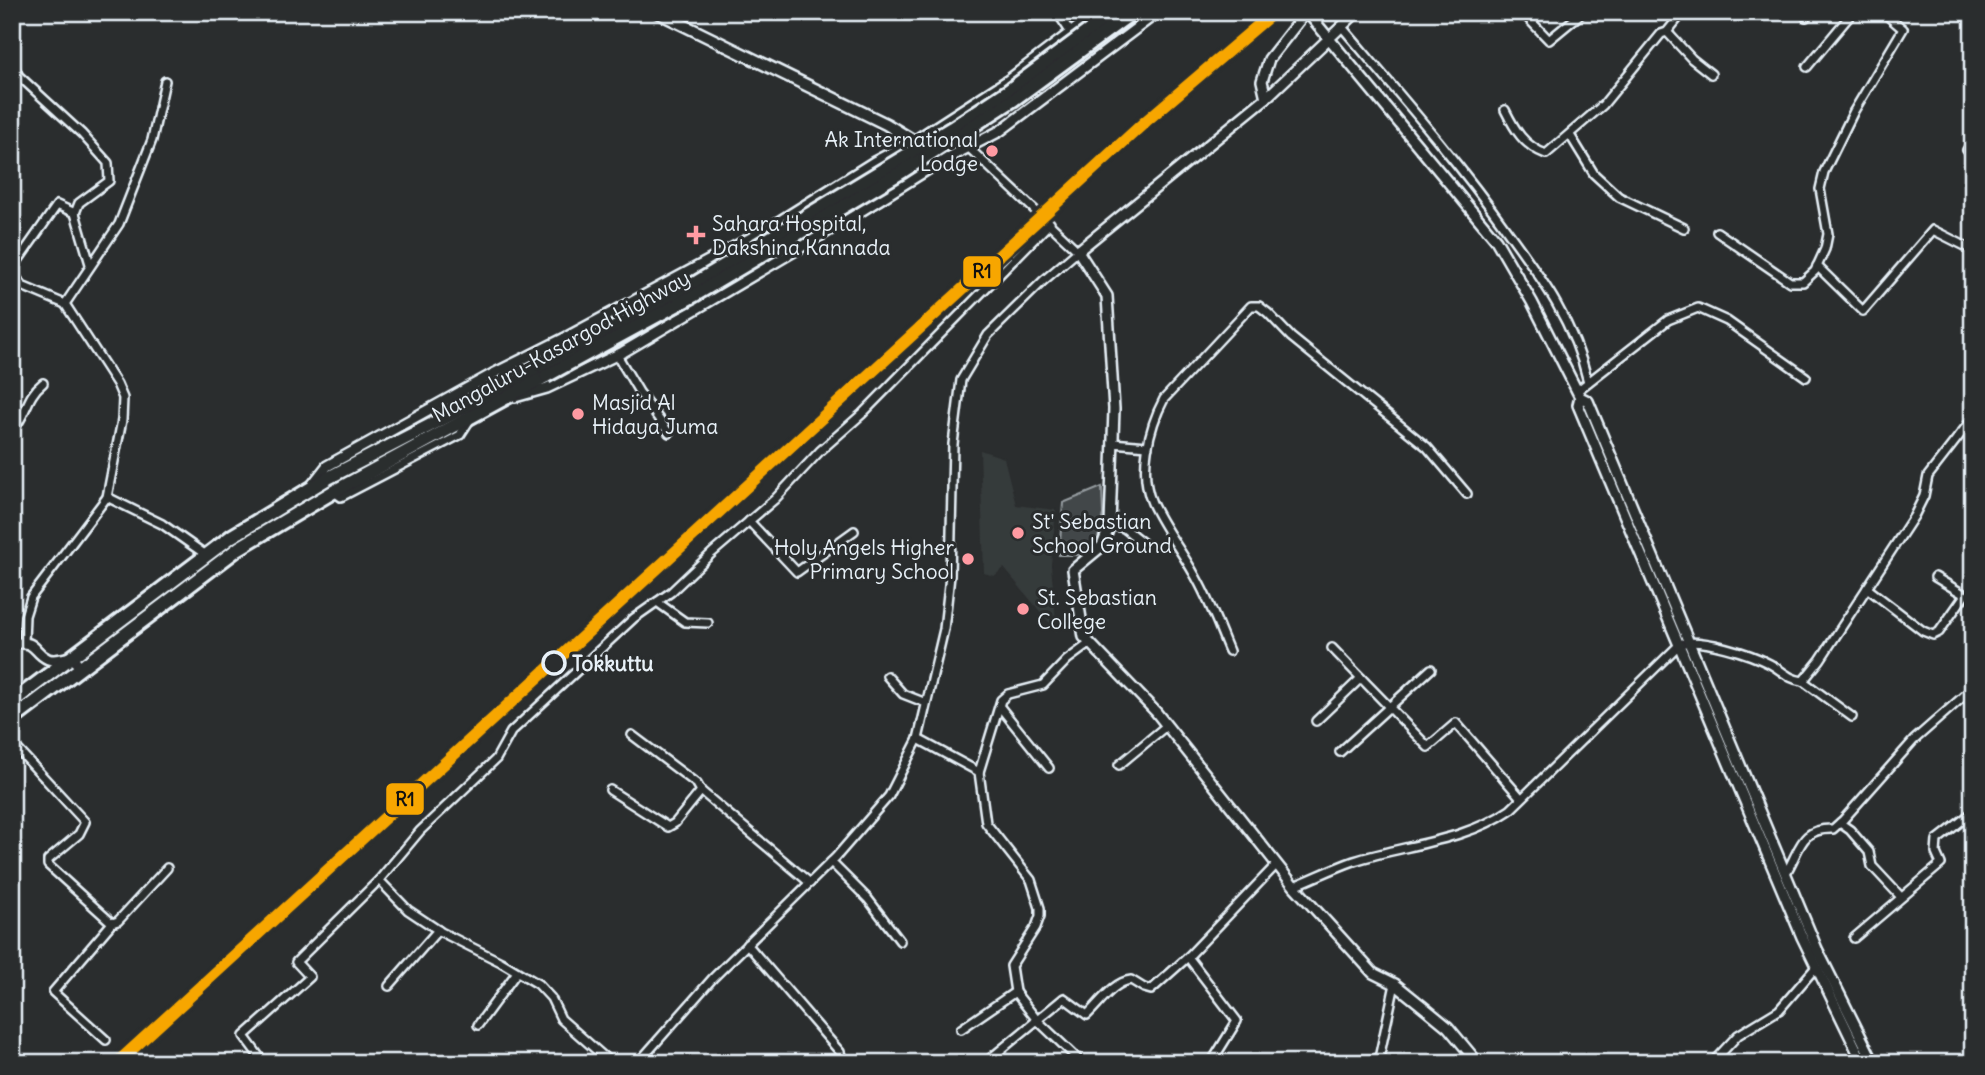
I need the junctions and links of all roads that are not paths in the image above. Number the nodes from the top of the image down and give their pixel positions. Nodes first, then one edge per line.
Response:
1 (657, 12) edge
2 (1056, 12) edge
3 (1098, 12) edge
4 (1114, 12) edge
5 (1133, 12) edge
6 (1158, 12) edge
7 (1307, 12) edge
8 (1357, 12) edge
9 (1522, 12) edge
10 (1583, 12) edge
11 (1683, 12) edge
12 (1853, 12) edge
13 (1883, 12) edge
14 (1342, 27) junction
15 (1667, 32) junction
16 (1071, 33) junction
17 (1331, 39) junction
18 (12, 63) edge
19 (1807, 67) dead end
20 (1711, 74) dead end
21 (166, 81) dead end
22 (1266, 98) junction
23 (1505, 110) dead end
24 (1570, 135) junction
25 (914, 141) junction
26 (1973, 141) edge
27 (969, 148) junction
28 (1973, 158) edge
29 (938, 163) junction
30 (75, 213) junction
31 (1050, 223) junction
32 (1684, 228) dead end
33 (1717, 232) dead end
34 (1973, 250) edge
35 (1078, 251) junction
36 (90, 264) junction
37 (1817, 266) junction
38 (65, 304) junction
39 (617, 355) junction
40 (545, 371) junction
41 (1806, 377) dead end
42 (1588, 382) junction
43 (43, 383) dead end
44 (1578, 394) junction
45 (506, 398) junction
46 (1973, 418) edge
47 (12, 431) edge
48 (669, 433) dead end
49 (1112, 443) junction
50 (1148, 446) junction
51 (306, 493) junction
52 (1467, 494) dead end
53 (107, 497) junction
54 (750, 521) junction
55 (1110, 525) junction
56 (855, 531) dead end
57 (1143, 543) dead end
58 (205, 555) junction
59 (1936, 577) dead end
60 (1867, 588) junction
61 (1973, 589) edge
62 (1965, 595) junction
63 (657, 602) junction
64 (708, 623) dead end
65 (23, 642) junction
66 (1685, 642) junction
67 (1090, 643) junction
68 (12, 644) edge
69 (1332, 648) dead end
70 (1229, 651) dead end
71 (72, 657) junction
72 (80, 668) junction
73 (1431, 669) dead end
74 (887, 676) dead end
75 (1361, 678) junction
76 (1803, 681) junction
77 (1973, 688) edge
78 (12, 702) edge
79 (926, 704) junction
80 (1388, 706) junction
81 (1000, 707) junction
82 (1852, 717) dead end
83 (12, 720) edge
84 (1316, 720) dead end
85 (1166, 726) junction
86 (632, 735) dead end
87 (918, 739) junction
88 (12, 743) edge
89 (1340, 752) dead end
90 (1119, 765) dead end
91 (1049, 768) dead end
92 (979, 772) junction
93 (610, 790) dead end
94 (701, 791) junction
95 (1521, 798) junction
96 (1973, 812) edge
97 (1840, 822) junction
98 (831, 862) junction
99 (1276, 865) junction
100 (167, 868) dead end
101 (1787, 873) junction
102 (379, 880) junction
103 (810, 883) junction
104 (1294, 886) junction
105 (1901, 897) junction
106 (112, 923) junction
107 (438, 930) junction
108 (1854, 938) dead end
109 (900, 941) dead end
110 (747, 944) junction
111 (1189, 956) junction
112 (1817, 962) junction
113 (517, 972) junction
114 (1395, 984) junction
115 (389, 986) dead end
116 (1015, 992) junction
117 (1037, 1020) junction
118 (478, 1025) dead end
119 (961, 1029) dead end
120 (106, 1040) dead end
121 (264, 1063) edge
122 (611, 1063) edge
123 (638, 1063) edge
124 (843, 1063) edge
125 (985, 1063) edge
126 (1082, 1063) edge
127 (1211, 1063) edge
128 (1378, 1063) edge
129 (1478, 1063) edge
130 (1712, 1063) edge
131 (1863, 1063) edge
132 (1874, 1063) edge

1 - 25 main road
2 - 16 street
3 - 16 street
4 - 40 highway, Mangaluru-Kasargod Highway, bridge
5 - 40 highway, Mangaluru-Kasargod Highway, bridge
6 - 27 street
7 - 17 street
7 - 22 street
8 - 14 street
9 - 10 street
11 - 15 street
12 - 19 street
13 - 37 street
14 - 17 street
14 - 42 street
15 - 20 street
15 - 24 street
16 - 25 street
17 - 22 street
17 - 44 street
18 - 30 street
21 - 36 street
22 - 35 street
23 - 24 street
24 - 32 street
25 - 29 main road
25 - 51 street
26 - 28 street
27 - 29 street
27 - 31 street
29 - 39 street
30 - 36 street
30 - 38 street
31 - 35 street
31 - 54 street
33 - 37 street
34 - 37 street
35 - 49 street
35 - 79 street
36 - 38 street
38 - 53 street
39 - 45 street
39 - 48 street
40 - 45 highway, Mangaluru-Kasargod Highway
40 - 51 highway, Mangaluru-Kasargod Highway
41 - 42 street
42 - 44 street
43 - 47 street
44 - 66 street
45 - 72 highway, Mangaluru-Kasargod Highway
46 - 60 street
49 - 50 street
49 - 55 street
50 - 52 street
50 - 70 street
51 - 58 highway, Mangaluru-Kasargod Highway
53 - 58 street
53 - 65 street
54 - 56 street
54 - 63 street
55 - 57 street
55 - 67 street
58 - 71 highway, Mangaluru-Kasargod Highway
59 - 62 street
60 - 62 street
60 - 76 street
61 - 62 street
63 - 64 street
63 - 102 street
65 - 68 street
65 - 71 street
66 - 76 street
66 - 95 street
66 - 101 street
66 - 112 street
67 - 81 street
67 - 85 street
69 - 75 street
71 - 72 street
71 - 78 highway, Mangaluru-Kasargod Highway
72 - 83 highway, Mangaluru-Kasargod Highway
73 - 80 street
74 - 79 street
75 - 80 street
75 - 84 street
76 - 82 street
77 - 97 street
79 - 87 street
80 - 89 street
80 - 95 street
81 - 91 street
81 - 92 street
85 - 90 street
85 - 99 street
86 - 94 street
87 - 92 street
87 - 98 street
88 - 106 street
92 - 116 street
93 - 94 street
94 - 103 street
95 - 104 street
96 - 105 street
97 - 101 street
97 - 105 street
98 - 103 street
98 - 109 street
99 - 104 street
99 - 111 street
100 - 106 street
101 - 112 street
102 - 107 street
102 - 121 street
103 - 110 street
104 - 114 street
105 - 108 street
106 - 120 street
107 - 113 street
107 - 115 street
110 - 123 street
110 - 124 street
111 - 117 street
111 - 127 street
112 - 130 street
112 - 131 street
112 - 132 street
113 - 118 street
113 - 122 street
114 - 128 street
114 - 129 street
116 - 117 street
116 - 119 street
117 - 125 street
117 - 126 street

